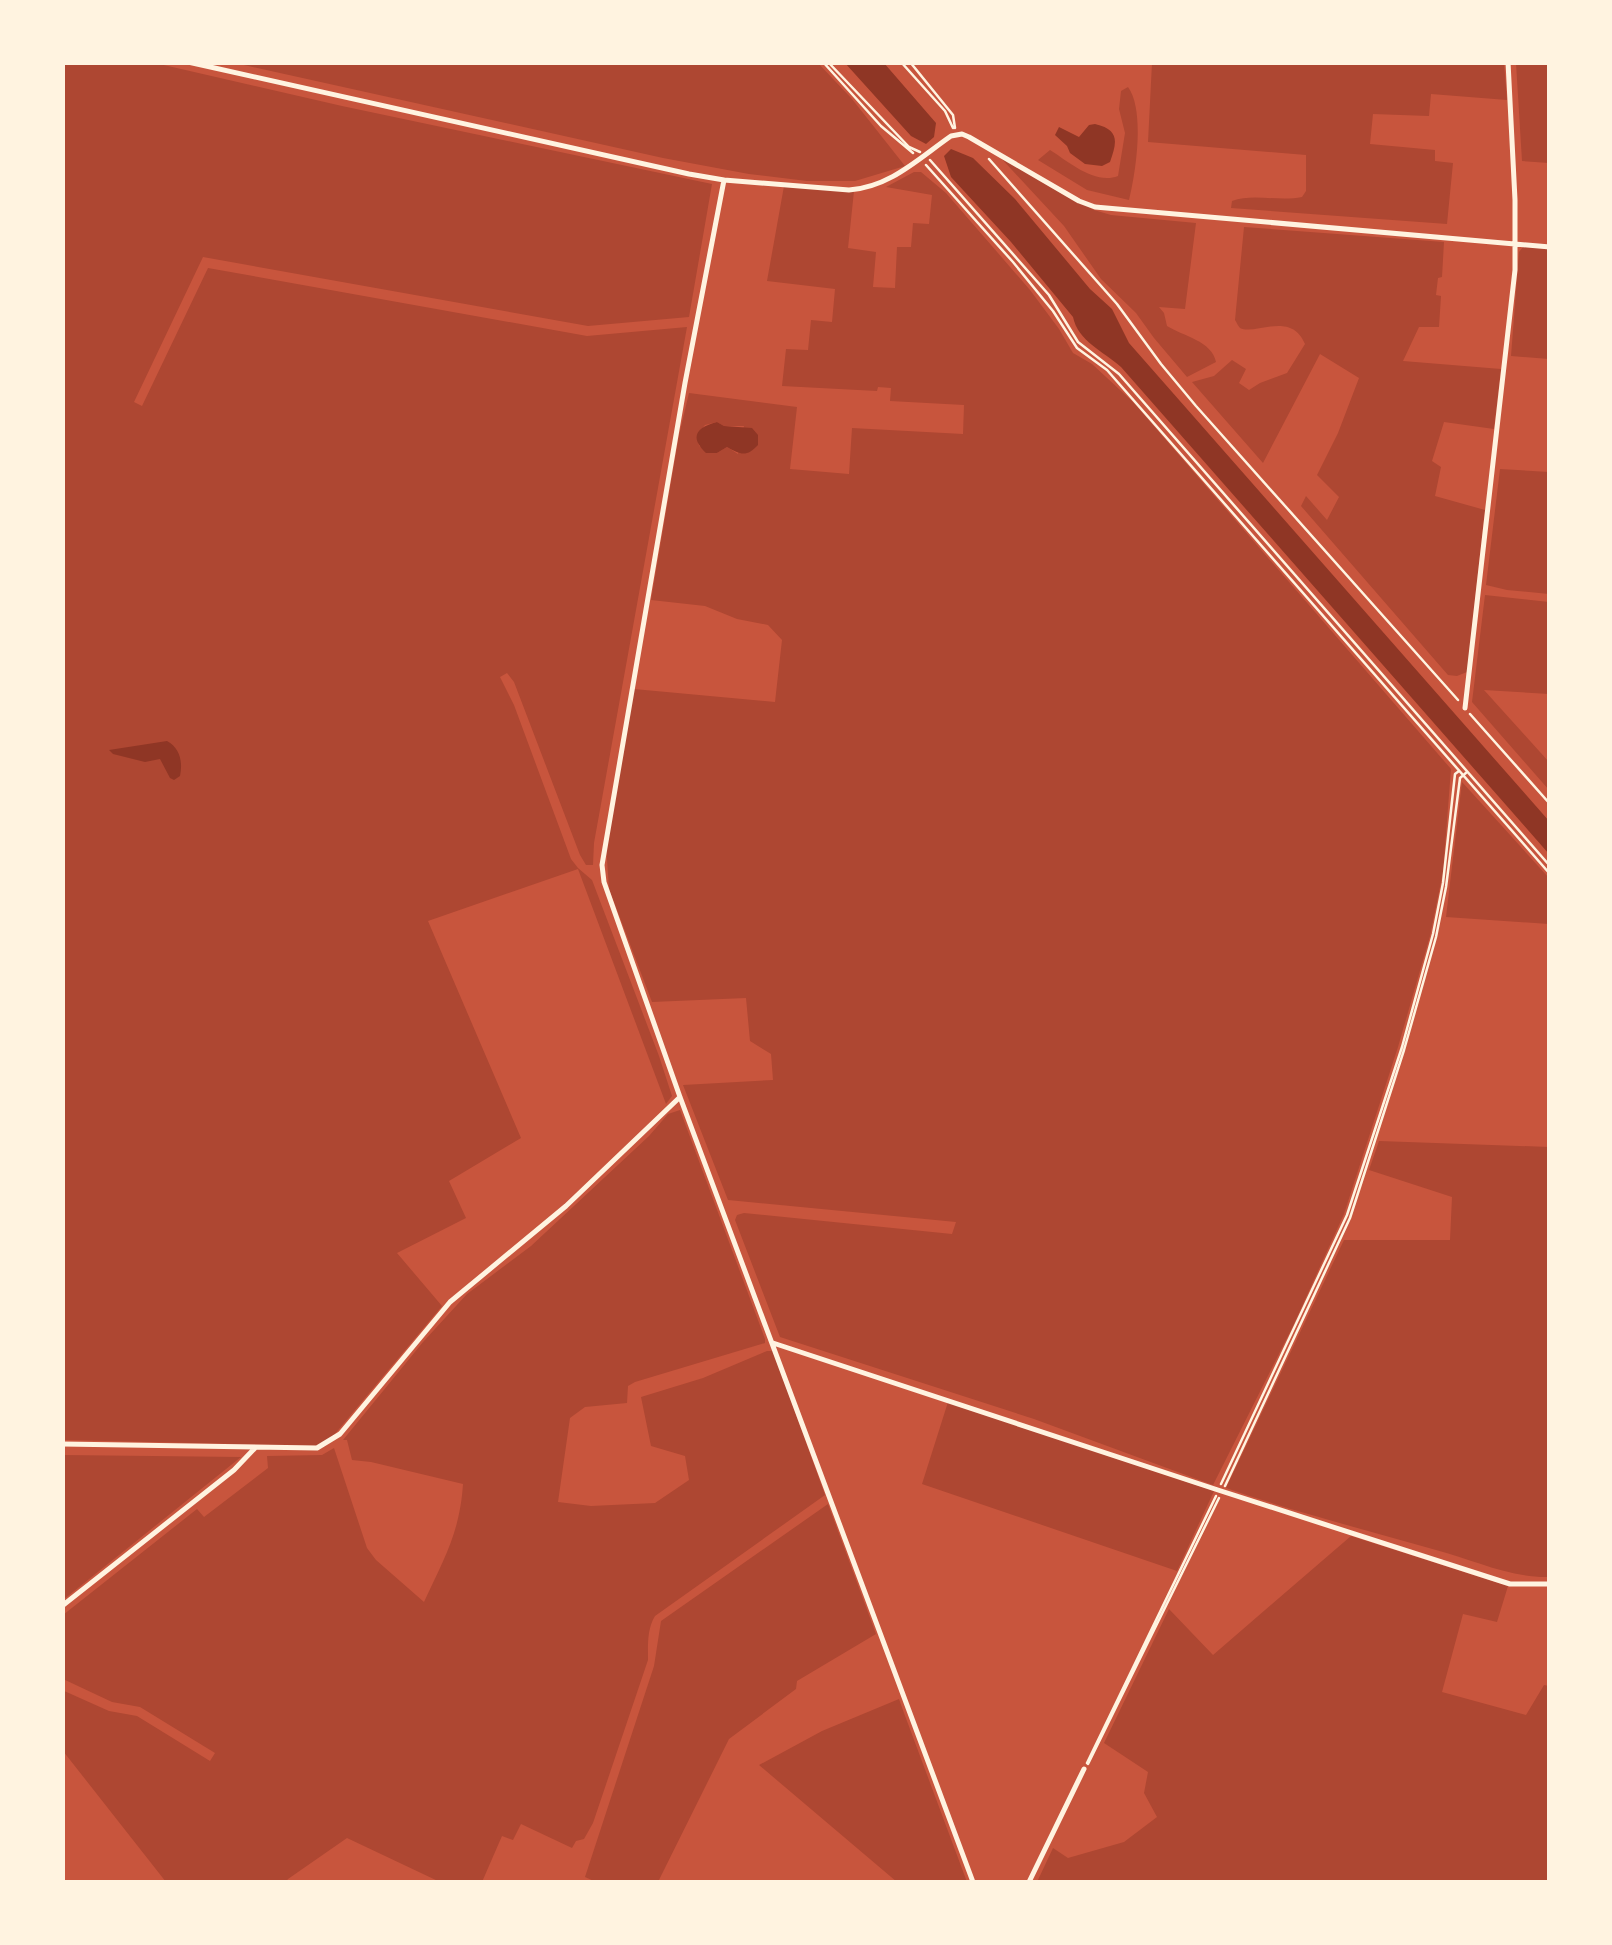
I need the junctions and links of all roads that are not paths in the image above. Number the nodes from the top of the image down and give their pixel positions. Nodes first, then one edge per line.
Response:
1 (188, 62) edge
2 (1508, 62) edge
3 (724, 180) junction
4 (1515, 244) junction
5 (1550, 247) edge
6 (1464, 708) road end
7 (680, 1096) junction
8 (774, 1343) junction
9 (62, 1444) edge
10 (255, 1448) junction
11 (1550, 1584) edge
12 (62, 1606) edge
13 (1084, 1769) road end
14 (973, 1882) edge
15 (1029, 1882) edge

1 - 3 street
2 - 4 street
3 - 4 street
3 - 7 street
4 - 5 street
4 - 6 street
7 - 8 street
7 - 10 street
8 - 11 street
8 - 14 street
9 - 10 street
10 - 12 street
13 - 15 street

